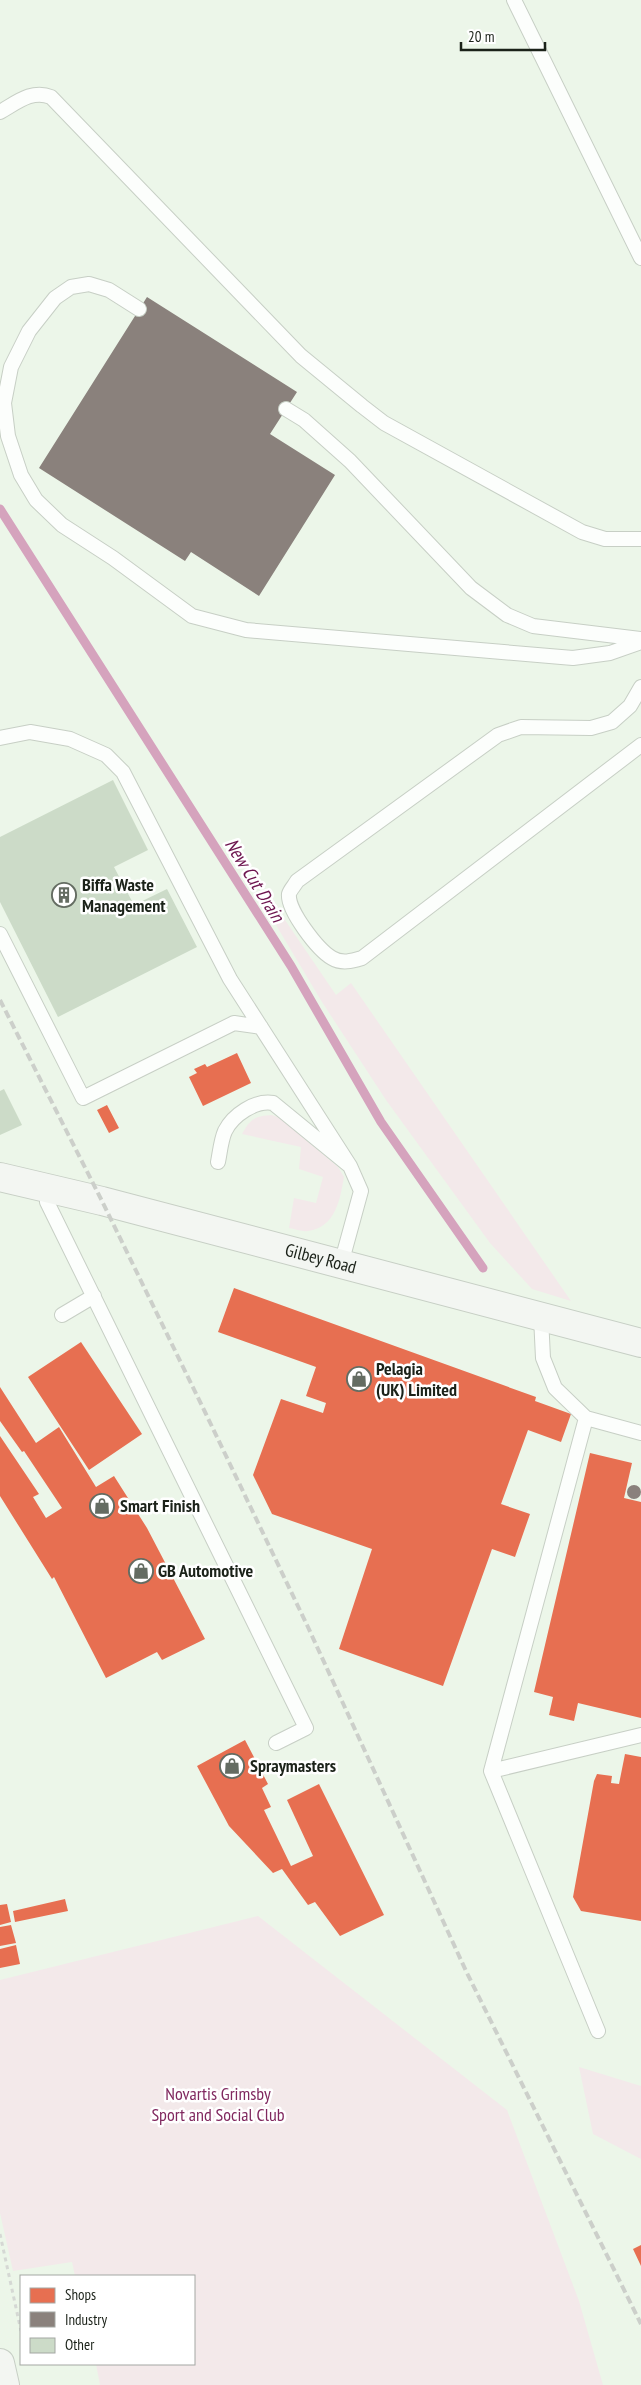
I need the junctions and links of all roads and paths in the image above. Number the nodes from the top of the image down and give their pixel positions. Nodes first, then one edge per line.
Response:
1 (514, 0) edge
2 (0, 112) edge
3 (641, 258) edge
4 (139, 309) dead end
5 (286, 409) dead end
6 (641, 539) edge
7 (641, 640) edge
8 (641, 687) edge
9 (0, 738) edge
10 (641, 745) edge
11 (0, 934) edge
12 (261, 1027) junction
13 (218, 1162) dead end
14 (350, 1166) junction
15 (0, 1177) edge
16 (51, 1189) junction
17 (341, 1264) junction
18 (94, 1296) junction
19 (62, 1315) dead end
20 (541, 1317) junction
21 (641, 1343) edge
22 (586, 1418) junction
23 (641, 1433) edge
24 (641, 1735) edge
25 (276, 1742) dead end
26 (492, 1771) junction
27 (598, 2031) dead end
28 (0, 2234) edge
29 (20, 2326) edge
30 (0, 2363) edge
31 (5, 2385) edge

1 - 3 lane
2 - 6 lane
4 - 7 lane
5 - 7 lane
8 - 10 lane
9 - 12 lane
11 - 12 lane
12 - 14 lane
13 - 14 lane
14 - 17 lane
15 - 16 street, Gilbey Road
16 - 17 street, Gilbey Road
16 - 18 lane
17 - 20 street, Gilbey Road
18 - 19 lane
18 - 25 lane
20 - 21 street, Gilbey Road
20 - 22 lane
22 - 23 lane
22 - 26 lane
24 - 26 lane
26 - 27 lane
28 - 29 path
30 - 31 street

